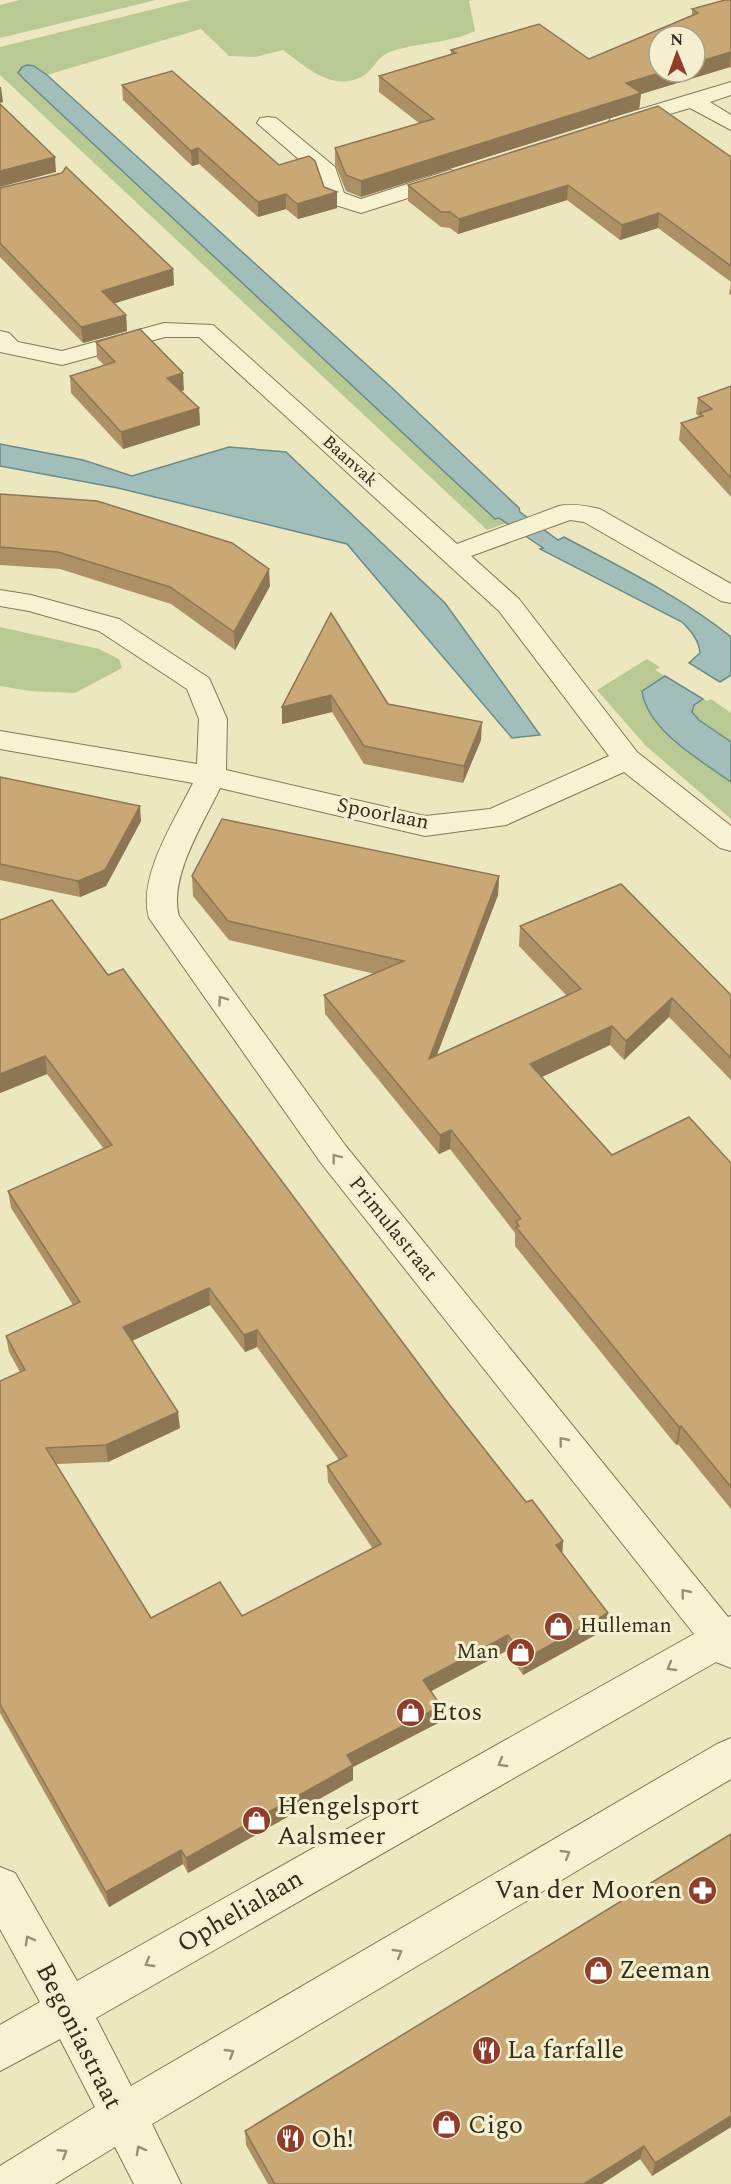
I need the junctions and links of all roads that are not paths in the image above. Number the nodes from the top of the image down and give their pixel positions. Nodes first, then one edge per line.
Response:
1 (731, 87) edge
2 (692, 99) junction
3 (268, 123) dead end
4 (731, 124) edge
5 (601, 129) edge
6 (475, 169) edge
7 (0, 338) edge
8 (453, 554) junction
9 (731, 595) edge
10 (0, 598) edge
11 (0, 740) edge
12 (627, 759) junction
13 (211, 776) junction
14 (731, 841) edge
15 (728, 1640) edge
16 (731, 1757) edge
17 (0, 1887) edge
18 (68, 2009) junction
19 (0, 2049) edge
20 (121, 2117) junction
21 (13, 2184) edge
22 (158, 2184) edge

1 - 2 street
2 - 4 street
2 - 5 street
3 - 6 street
7 - 8 street, Baanvak
8 - 9 street
8 - 12 street, Baanvak
10 - 13 street
11 - 13 street, Spoorlaan
12 - 13 street, Spoorlaan
12 - 14 street
15 -> 13 street, Primulastraat
15 -> 18 street, Ophelialaan
20 -> 16 street
18 -> 17 street, Begoniastraat
18 - 19 street, Ophelialaan
18 - 20 street, Begoniastraat
21 -> 20 street
22 -> 20 street, Begoniastraat

